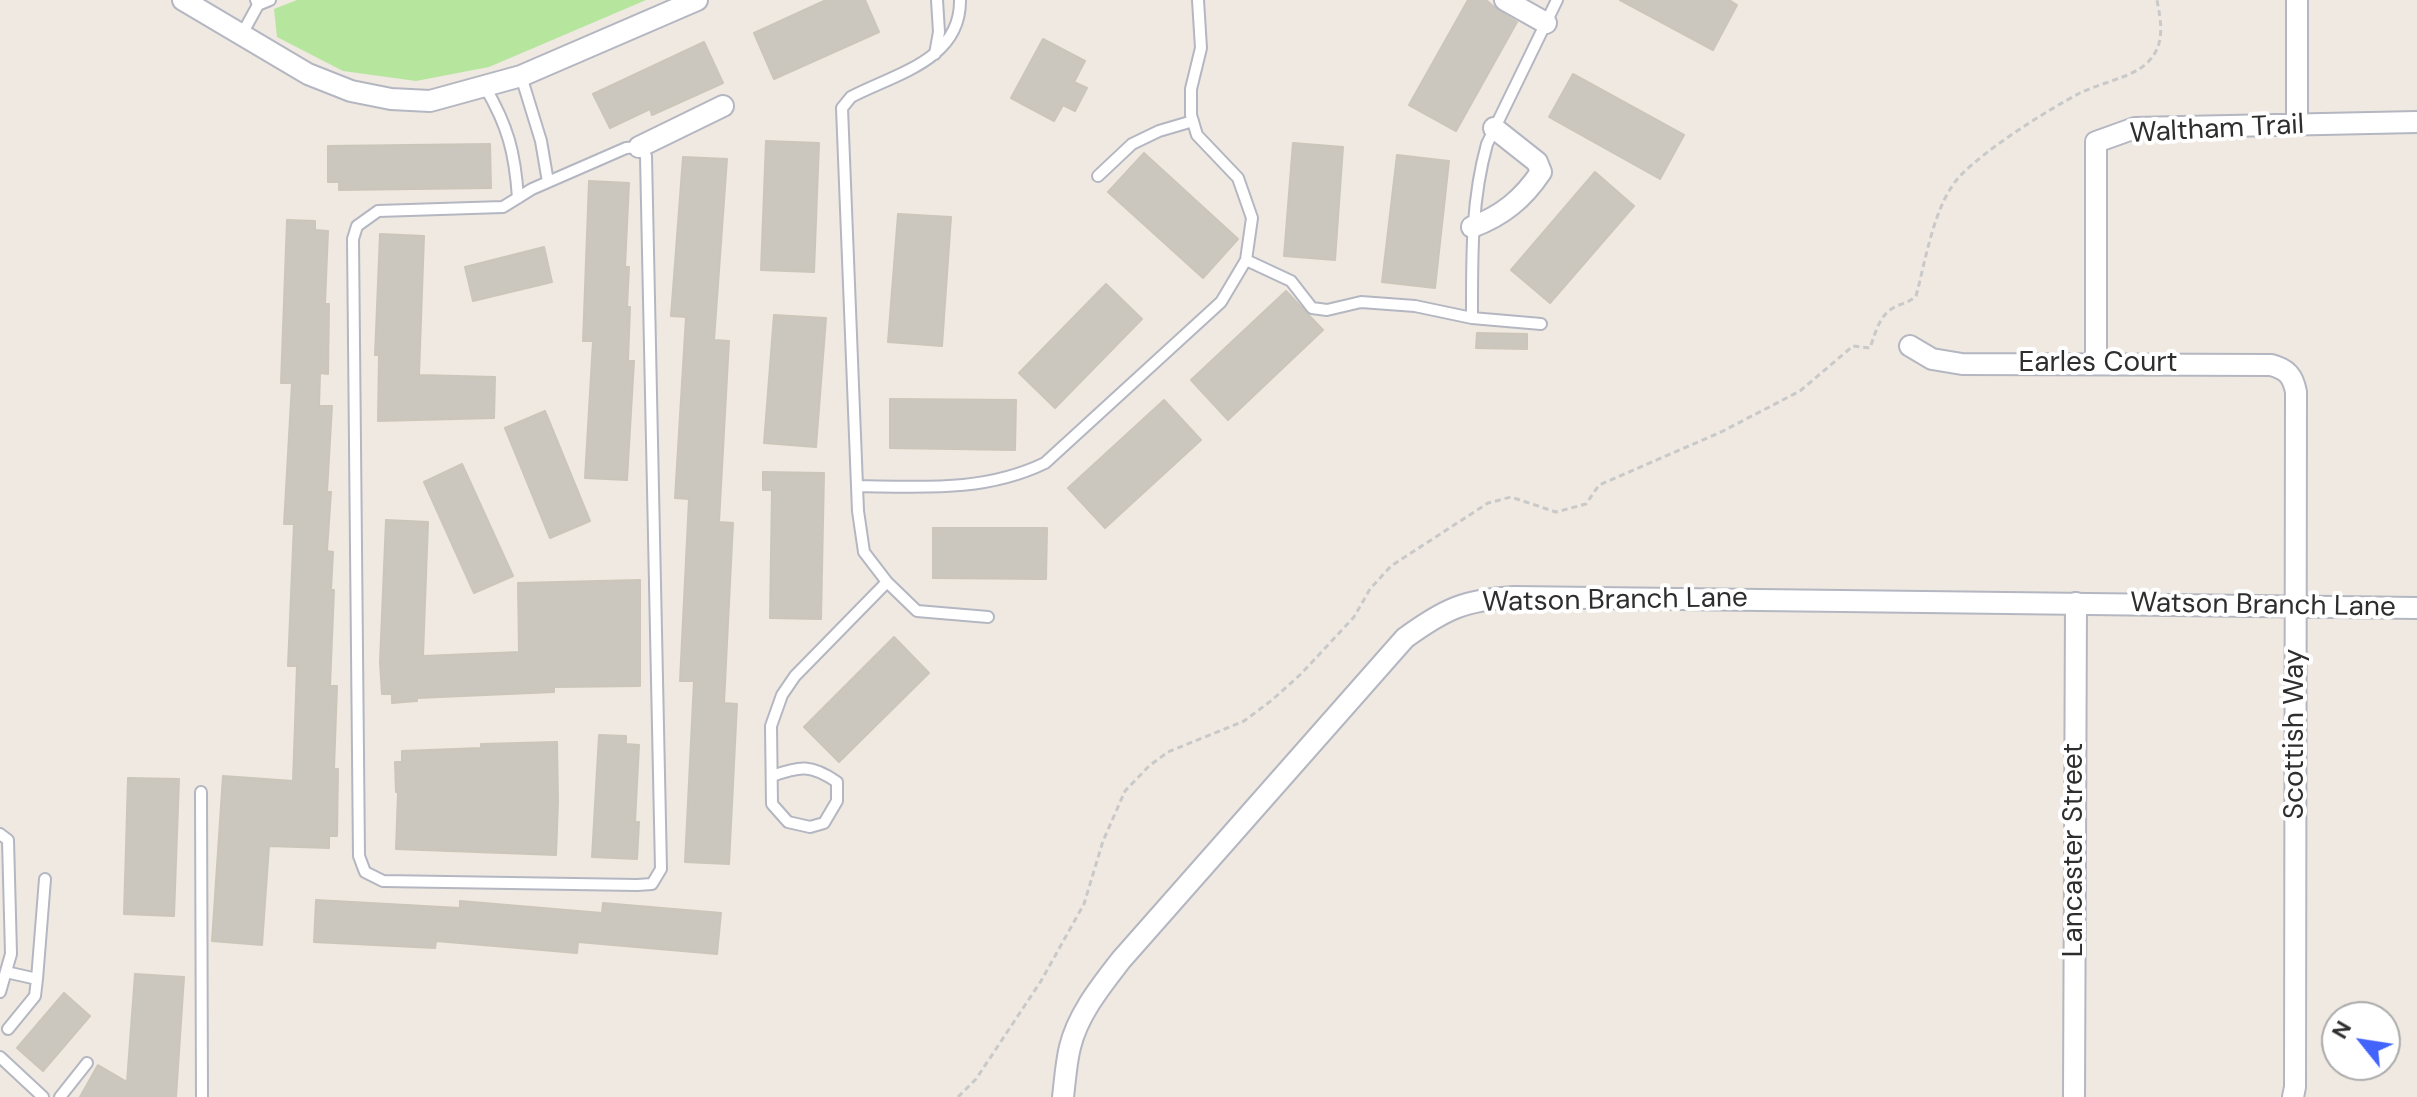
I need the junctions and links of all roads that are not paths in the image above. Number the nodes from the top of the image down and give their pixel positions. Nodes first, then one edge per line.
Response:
1 (183, 0) edge
2 (270, 0) edge
3 (697, 0) edge
4 (937, 0) edge
5 (960, 0) edge
6 (1198, 0) edge
7 (1505, 0) edge
8 (1557, 0) edge
9 (2297, 0) edge
10 (257, 2) edge
11 (1546, 23) junction
12 (242, 34) junction
13 (935, 55) junction
14 (521, 76) junction
15 (485, 87) junction
16 (723, 106) dead end
17 (1193, 121) junction
18 (2417, 122) edge
19 (2297, 125) junction
20 (1494, 128) junction
21 (639, 147) junction
22 (1098, 176) dead end
23 (548, 182) junction
24 (518, 198) junction
25 (1472, 227) junction
26 (1246, 260) junction
27 (1472, 318) junction
28 (1541, 324) dead end
29 (1910, 346) dead end
30 (2096, 364) junction
31 (2289, 373) joint
32 (858, 486) junction
33 (887, 582) junction
34 (2076, 603) junction
35 (2296, 606) junction
36 (2417, 608) edge
37 (988, 617) dead end
38 (772, 776) junction
39 (201, 792) dead end
40 (0, 834) edge
41 (45, 879) dead end
42 (6, 972) junction
43 (37, 979) junction
44 (0, 992) edge
45 (8, 1029) dead end
46 (0, 1057) edge
47 (87, 1063) dead end
48 (43, 1097) edge
49 (60, 1097) edge
50 (202, 1097) edge
51 (1063, 1097) edge
52 (2074, 1097) edge
53 (2293, 1097) edge

1 - 12 street
2 - 10 lane
3 - 14 street
4 - 13 lane
5 - 13 lane
6 - 17 lane
7 - 11 street
8 - 11 lane
9 - 19 street
10 - 12 lane
11 - 20 lane
12 - 15 street
13 - 32 lane
14 - 15 street
14 - 23 lane
15 - 24 lane
16 - 21 street
17 - 22 lane
17 - 26 lane
18 - 19 street, Waltham Trail
19 - 30 street, Waltham Trail
20 - 25 lane
20 - 25 street
21 - 23 lane
21 - 24 lane
23 - 24 lane
25 - 27 lane
26 - 27 lane
26 - 32 lane
27 - 28 lane
29 - 30 street, Earles Court
30 - 31 street, Earles Court
31 - 35 street, Scottish Way
32 - 33 lane
33 - 37 lane
33 - 38 lane
34 - 35 street, Watson Branch Lane
34 - 51 street, Watson Branch Lane
34 - 52 street, Lancaster Street
35 - 36 street, Watson Branch Lane
35 - 53 street, Scottish Way
38 - 38 lane
39 - 50 lane
40 - 42 lane
41 - 43 lane
42 - 43 lane
42 - 44 lane
43 - 45 lane
46 - 48 lane
47 - 49 lane

